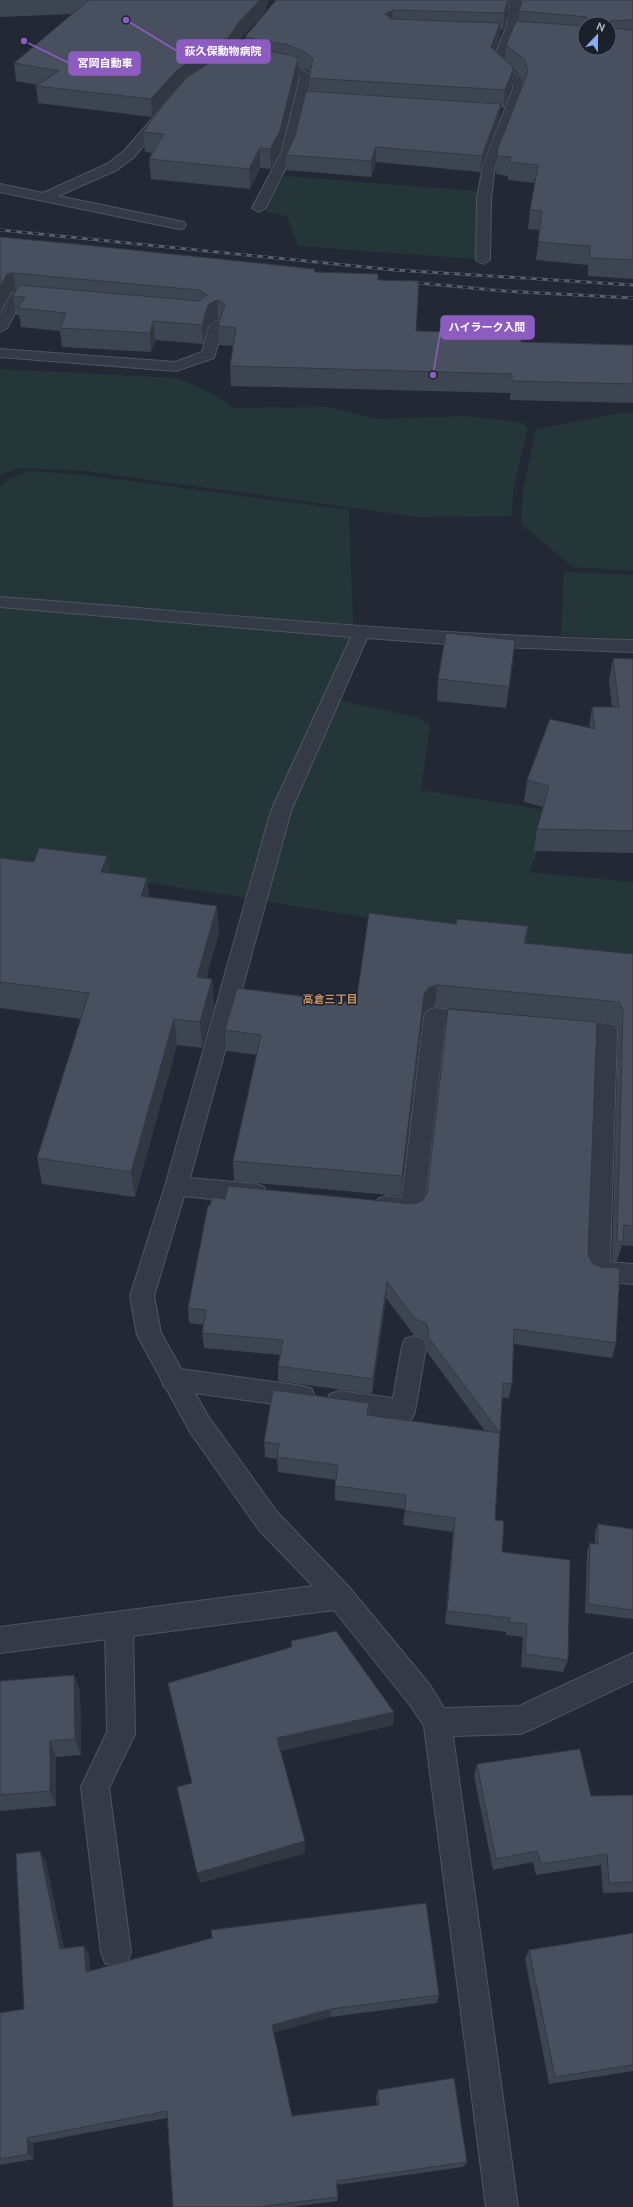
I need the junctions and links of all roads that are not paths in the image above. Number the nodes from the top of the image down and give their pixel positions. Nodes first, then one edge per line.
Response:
1 (515, 0) edge
2 (509, 34) junction
3 (524, 34) edge
4 (493, 35) edge
5 (258, 62) edge
6 (300, 100) junction
7 (315, 101) edge
8 (170, 105) edge
9 (493, 113) edge
10 (509, 114) junction
11 (0, 188) edge
12 (45, 197) junction
13 (259, 208) dead end
14 (179, 225) dead end
15 (484, 260) dead end
16 (3, 290) edge
17 (16, 297) junction
18 (54, 300) edge
19 (217, 324) edge
20 (0, 328) edge
21 (0, 353) edge
22 (0, 602) edge
23 (362, 633) junction
24 (633, 646) edge
25 (497, 1021) edge
26 (544, 1025) edge
27 (176, 1186) junction
28 (278, 1196) edge
29 (365, 1204) edge
30 (633, 1274) edge
31 (414, 1347) dead end
32 (173, 1379) junction
33 (340, 1596) junction
34 (119, 1625) junction
35 (0, 1640) edge
36 (633, 1667) edge
37 (437, 1722) junction
38 (116, 1952) dead end
39 (502, 2207) edge

1 - 2 street
2 - 3 street
2 - 4 street
2 - 10 street
5 - 6 street
6 - 7 street
6 - 13 street
8 - 12 street
9 - 10 street
10 - 15 street
11 - 12 street
12 - 14 street
16 - 17 street
17 - 18 street
17 - 20 street
19 - 21 street
22 - 23 street
23 - 24 street
23 - 27 street
25 - 29 street
26 - 30 street
27 - 28 street
27 - 32 street
31 - 32 street
32 - 33 street
33 - 34 street
33 - 37 street
34 - 35 street
34 - 38 street
36 - 37 street
37 - 39 street

